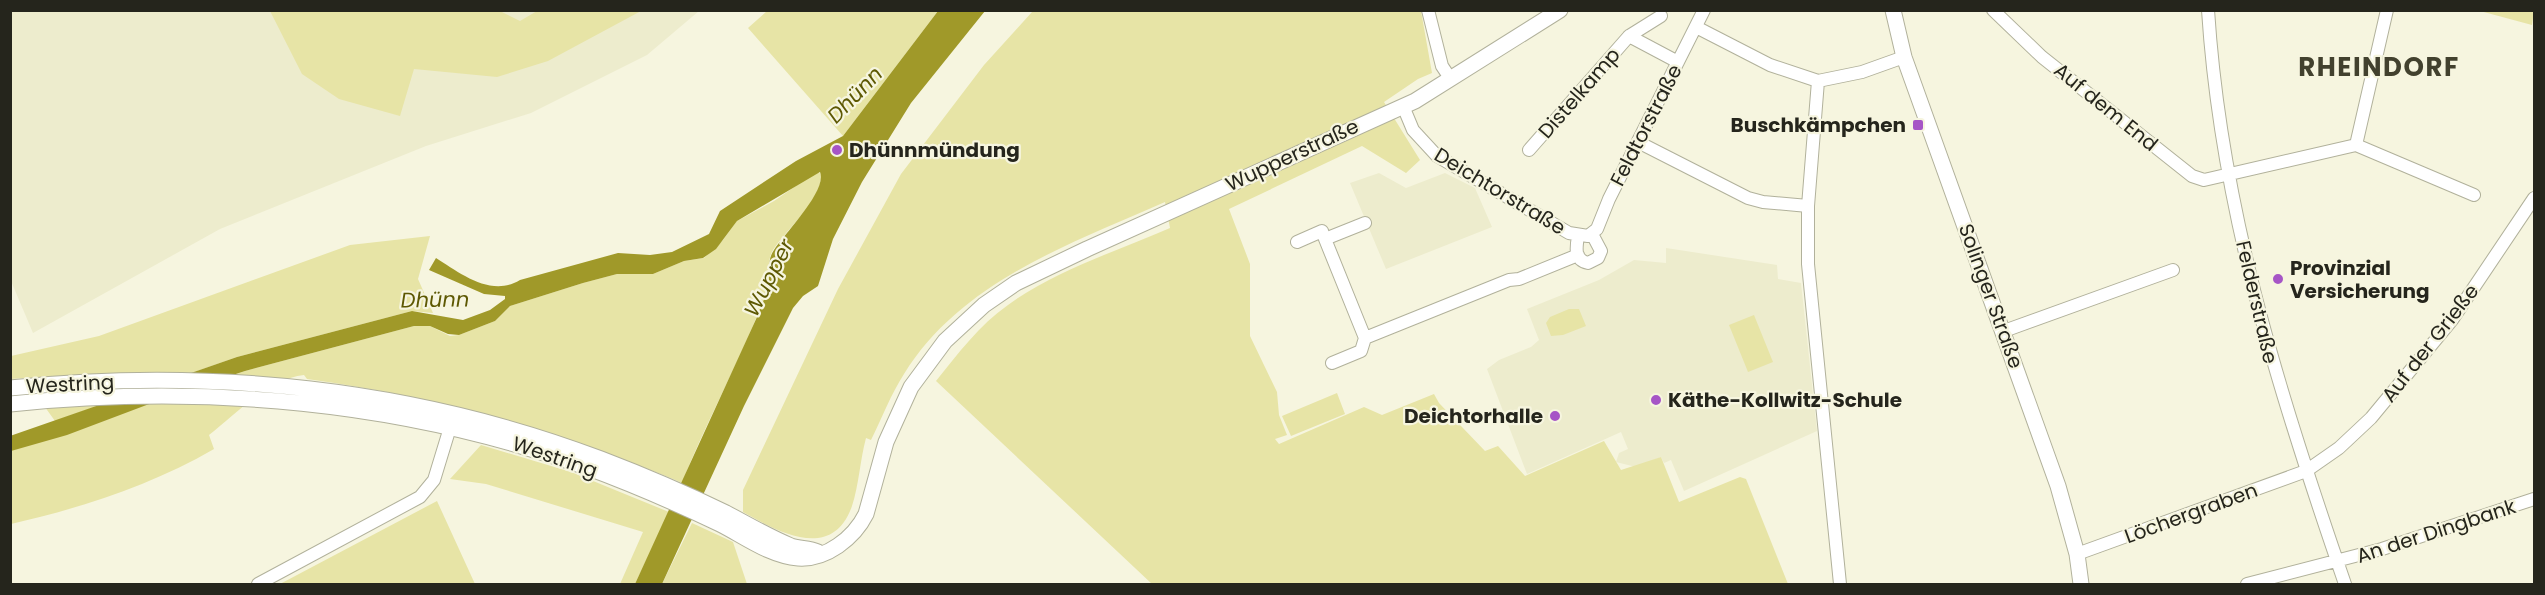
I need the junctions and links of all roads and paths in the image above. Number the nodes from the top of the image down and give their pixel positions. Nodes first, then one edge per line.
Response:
1 (1428, 10) edge
2 (1560, 10) edge
3 (1704, 10) edge
4 (1893, 10) edge
5 (1993, 10) edge
6 (2208, 10) edge
7 (2387, 10) edge
8 (1661, 16) dead end
9 (1696, 27) junction
10 (1629, 36) junction
11 (1904, 57) junction
12 (1678, 62) junction
13 (1450, 78) junction
14 (1818, 81) junction
15 (1403, 106) junction
16 (1638, 142) junction
17 (2356, 145) junction
18 (1529, 150) dead end
19 (2229, 174) junction
20 (2474, 195) dead end
21 (2535, 198) edge
22 (1808, 206) junction
23 (2530, 212) edge
24 (1365, 223) dead end
25 (1585, 236) junction
26 (1325, 239) junction
27 (1297, 242) dead end
28 (1578, 255) junction
29 (2173, 270) dead end
30 (1016, 283) joint
31 (2004, 331) junction
32 (1365, 338) junction
33 (1332, 363) dead end
34 (10, 388) edge
35 (10, 404) edge
36 (452, 420) junction
37 (2306, 471) junction
38 (2535, 499) edge
39 (2077, 554) junction
40 (2337, 562) junction
41 (258, 585) edge
42 (1840, 585) edge
43 (2081, 585) edge
44 (2247, 585) edge
45 (2345, 585) edge

1 - 13 street
2 - 13 main road, Wupperstraße
3 - 9 street, Feldtorstraße
4 - 11 main road, Solinger Straße
5 - 19 street, Auf dem End
6 - 19 street, Felderstraße
7 - 17 street
8 - 10 street, Distelkamp
9 - 12 street, Feldtorstraße
9 - 14 street
10 - 12 street, Distelkamp
10 - 18 street, Distelkamp
11 - 14 street
11 - 31 main road, Solinger Straße
12 - 16 street, Feldtorstraße
13 - 15 main road, Wupperstraße
14 - 22 street
15 - 25 street, Deichtorstraße
15 - 30 main road, Wupperstraße
16 - 22 street
16 - 25 street, Feldtorstraße
17 - 19 street, Auf dem End
17 - 20 street
19 - 37 street, Felderstraße
21 - 23 street, Auf der Grieße
22 - 42 street
23 - 37 street, Auf der Grieße
24 - 26 street
25 - 28 street
25 - 28 street, Deichtorstraße
26 - 27 street
26 - 32 street
28 - 32 street, Deichtorstraße
29 - 31 street
30 - 36 main road, Westring
31 - 39 main road, Solinger Straße
32 - 33 street, Deichtorstraße
34 - 36 main road, Westring
35 - 36 main road, Westring
36 - 41 street
37 - 39 street, Löchergraben
37 - 40 street, Felderstraße
38 - 40 street, An der Dingbank
39 - 43 main road, Solinger Straße
40 - 44 street, An der Dingbank
40 - 45 street, Felderstraße

